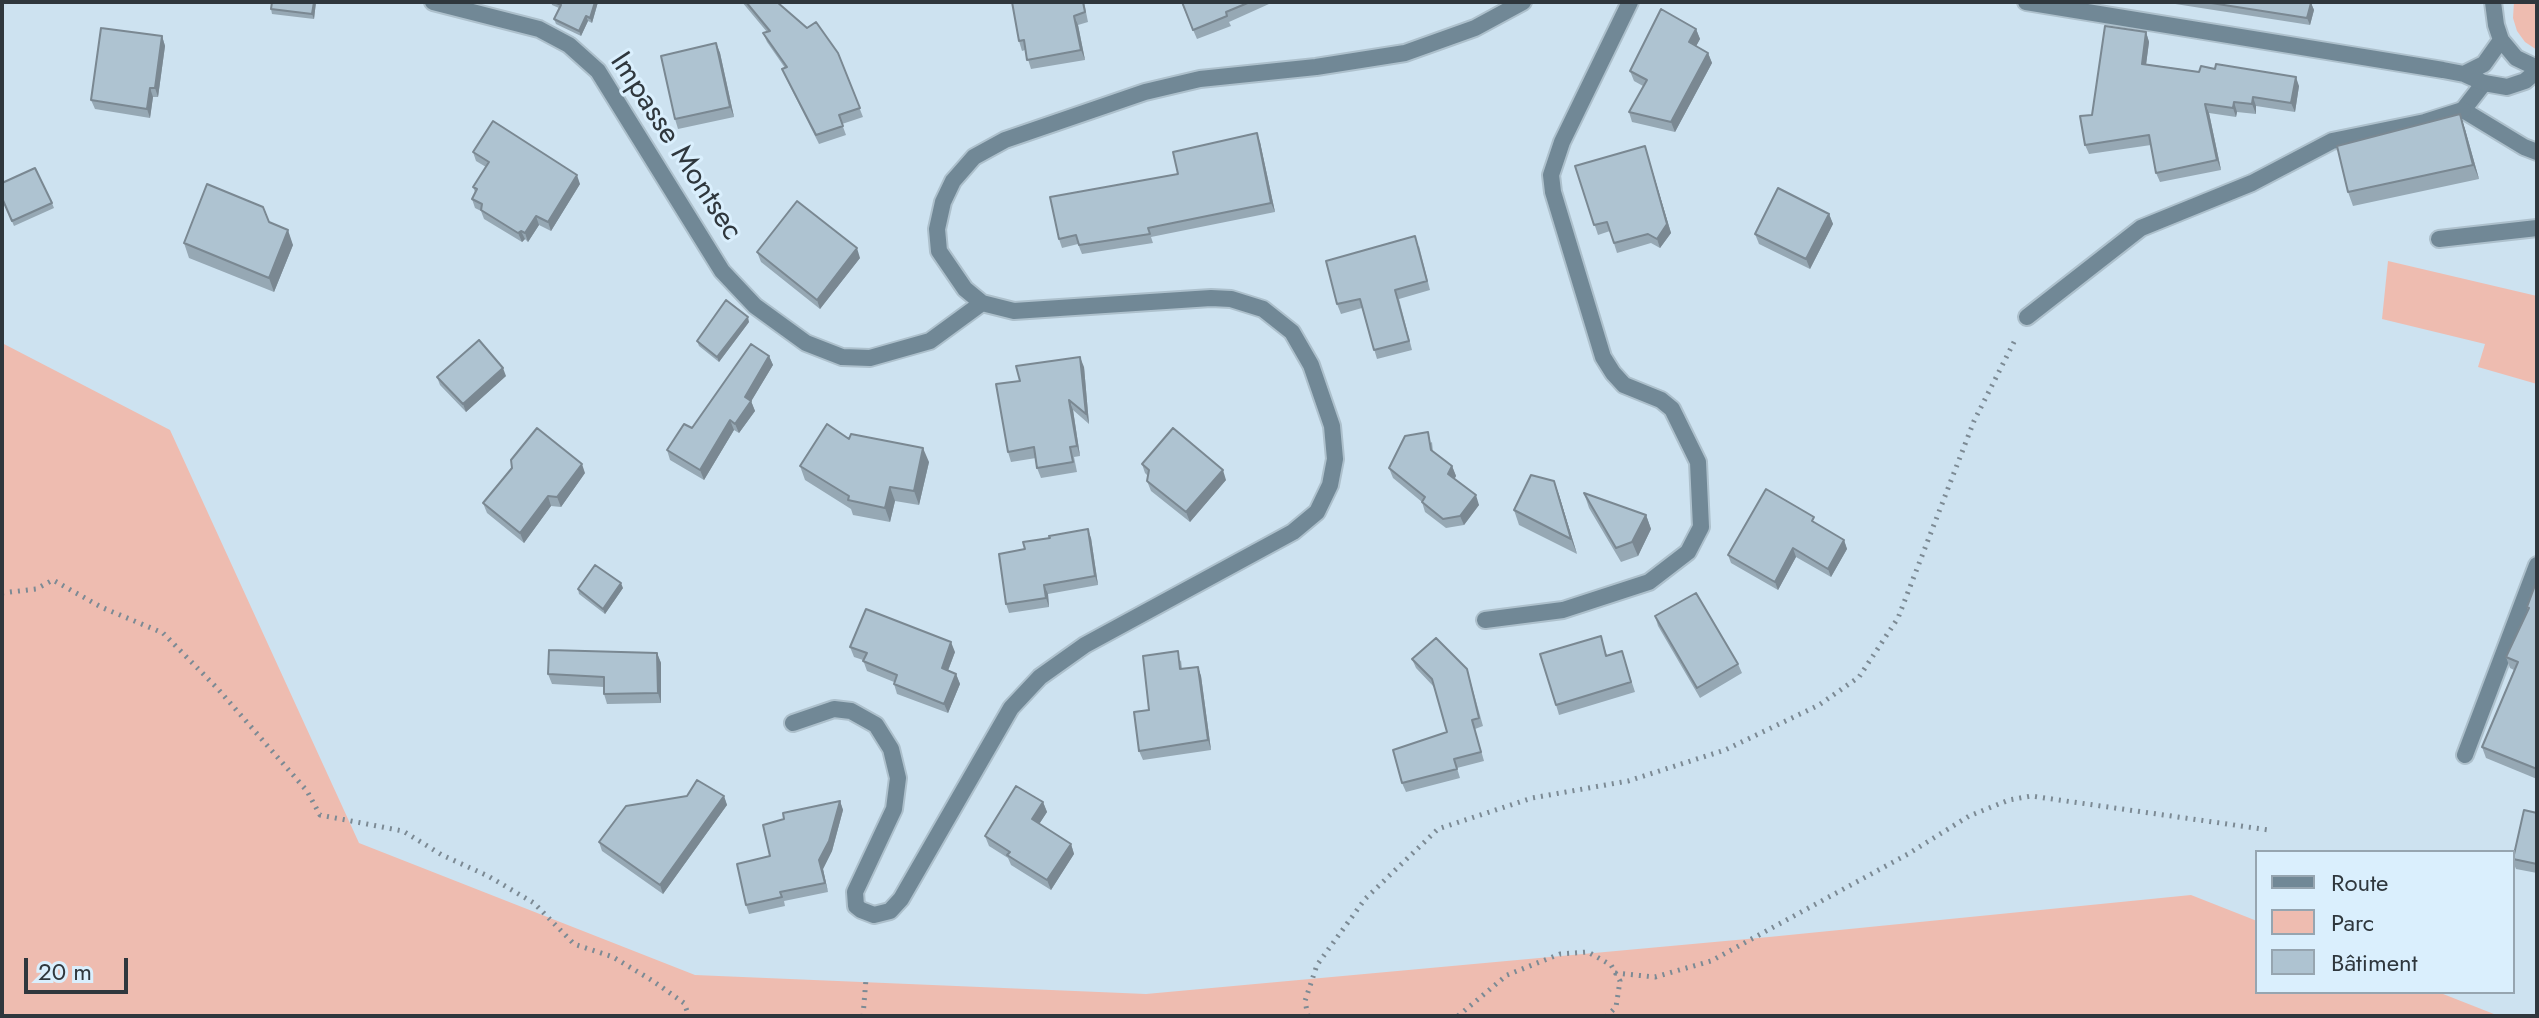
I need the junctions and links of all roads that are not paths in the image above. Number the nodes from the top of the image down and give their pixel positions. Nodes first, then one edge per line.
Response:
1 (433, 2) edge
2 (1523, 2) edge
3 (1630, 2) edge
4 (2026, 2) edge
5 (2493, 2) edge
6 (2501, 40) junction
7 (2537, 70) edge
8 (2464, 74) junction
9 (2484, 83) junction
10 (2463, 110) junction
11 (2537, 152) edge
12 (2537, 228) edge
13 (2439, 239) dead end
14 (982, 303) junction
15 (2027, 317) road end
16 (2537, 565) edge
17 (1485, 620) dead end
18 (793, 723) dead end
19 (2465, 755) dead end

1 - 14 street, Impasse Montsec
2 - 14 street
3 - 17 street
4 - 8 street
5 - 6 street
6 - 7 street
6 - 8 street
7 - 9 street
8 - 9 street
9 - 10 street
10 - 11 street
10 - 15 street
12 - 13 street
14 - 18 street
16 - 19 street

